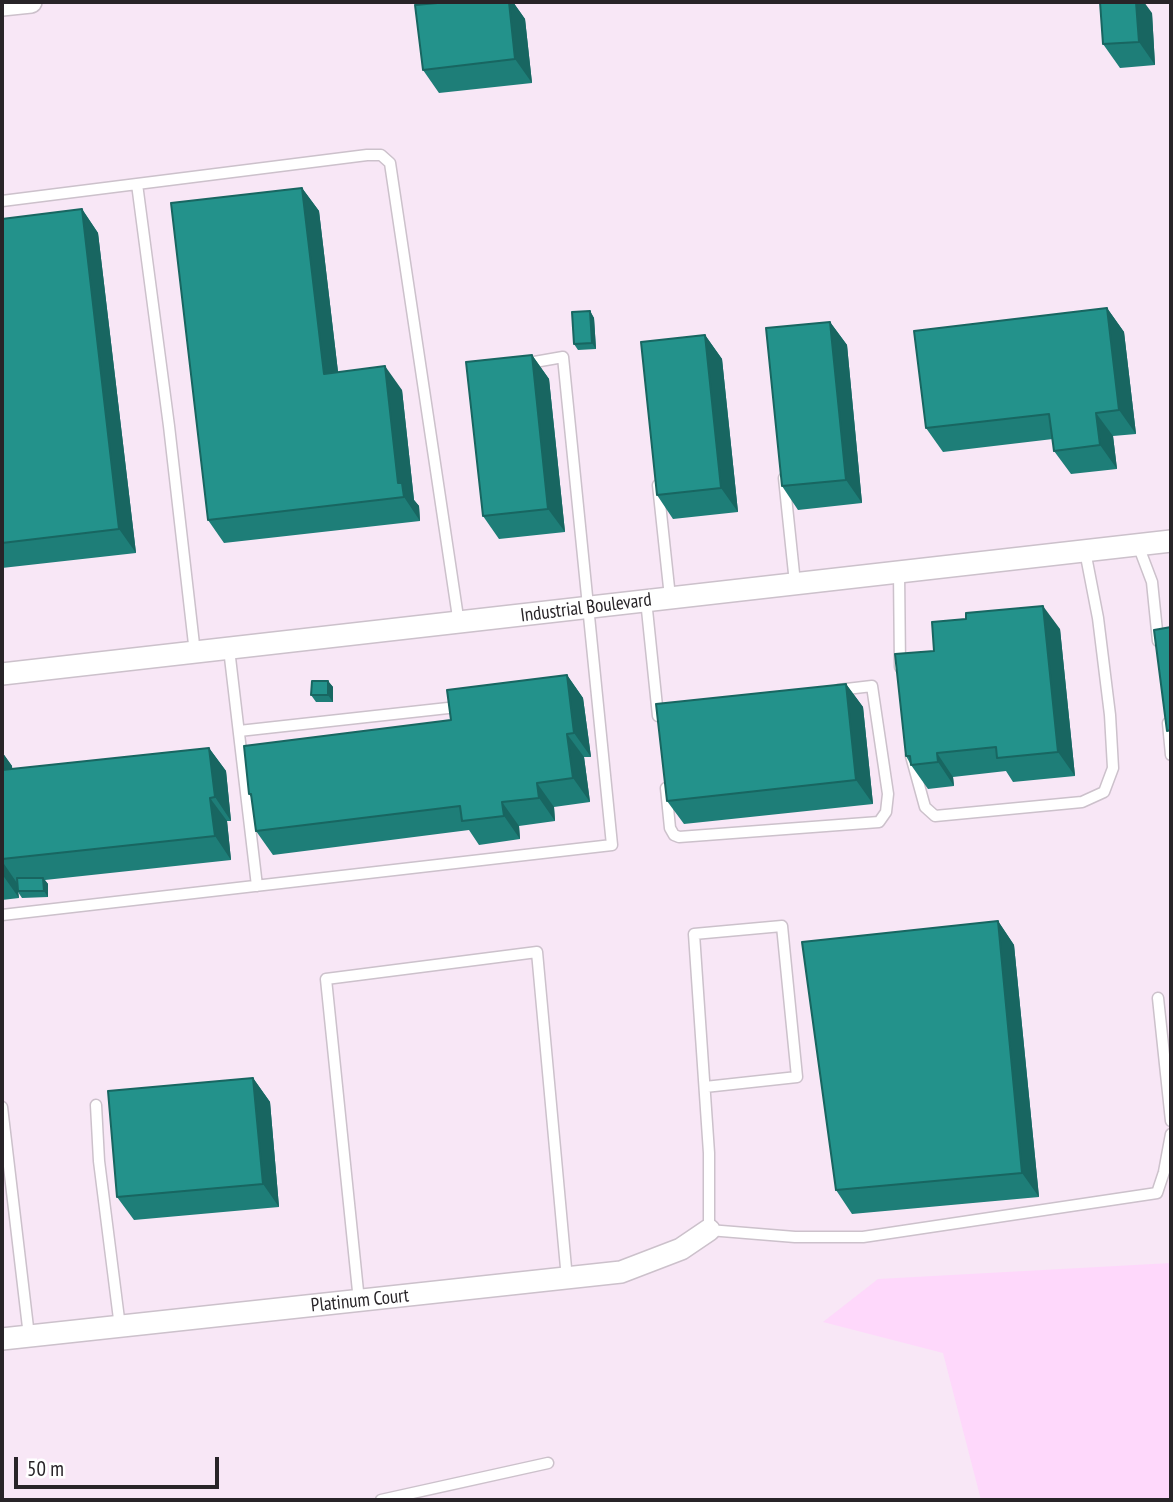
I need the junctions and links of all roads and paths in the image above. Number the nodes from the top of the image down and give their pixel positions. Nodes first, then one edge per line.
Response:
1 (31, 2) edge
2 (2, 5) edge
3 (137, 184) junction
4 (2, 201) edge
5 (507, 367) edge
6 (783, 468) edge
7 (657, 475) edge
8 (1171, 541) edge
9 (1138, 545) junction
10 (1085, 551) junction
11 (899, 572) junction
12 (795, 583) junction
13 (670, 597) junction
14 (646, 600) junction
15 (588, 608) junction
16 (458, 624) junction
17 (229, 649) junction
18 (1159, 651) edge
19 (195, 653) junction
20 (2, 674) edge
21 (901, 676) edge
22 (832, 690) edge
23 (448, 708) edge
24 (671, 709) edge
25 (658, 710) junction
26 (1167, 716) edge
27 (659, 724) edge
28 (239, 731) junction
29 (910, 748) edge
30 (1171, 755) edge
31 (665, 776) edge
32 (257, 886) junction
33 (2, 915) edge
34 (1158, 998) dead end
35 (705, 1087) junction
36 (96, 1105) dead end
37 (2, 1107) edge
38 (1171, 1121) edge
39 (1171, 1134) edge
40 (709, 1230) junction
41 (567, 1279) junction
42 (359, 1301) junction
43 (120, 1326) junction
44 (29, 1336) junction
45 (2, 1339) edge
46 (548, 1463) dead end
47 (381, 1500) edge

1 - 2 street
3 - 4 lane
3 - 16 lane
3 - 19 lane
5 - 15 lane
6 - 12 lane
7 - 13 lane
8 - 9 street, Industrial Boulevard
9 - 10 street, Industrial Boulevard
9 - 18 lane
10 - 11 street, Industrial Boulevard
10 - 29 lane
11 - 12 street, Industrial Boulevard
11 - 21 lane
12 - 13 street, Industrial Boulevard
13 - 14 street, Industrial Boulevard
14 - 15 street, Industrial Boulevard
14 - 25 lane
15 - 16 street, Industrial Boulevard
15 - 32 lane
16 - 17 street, Industrial Boulevard
17 - 19 street, Industrial Boulevard
17 - 28 lane
19 - 20 street, Industrial Boulevard
22 - 31 lane
23 - 28 lane
24 - 25 lane
25 - 27 lane
26 - 30 lane
28 - 32 lane
32 - 33 lane
34 - 38 lane
35 - 35 lane
35 - 40 lane
36 - 43 lane
37 - 44 lane
39 - 40 lane
40 - 41 street, Platinum Court
41 - 42 street, Platinum Court
41 - 42 lane
42 - 43 street, Platinum Court
43 - 44 street, Platinum Court
44 - 45 street, Platinum Court
46 - 47 lane

